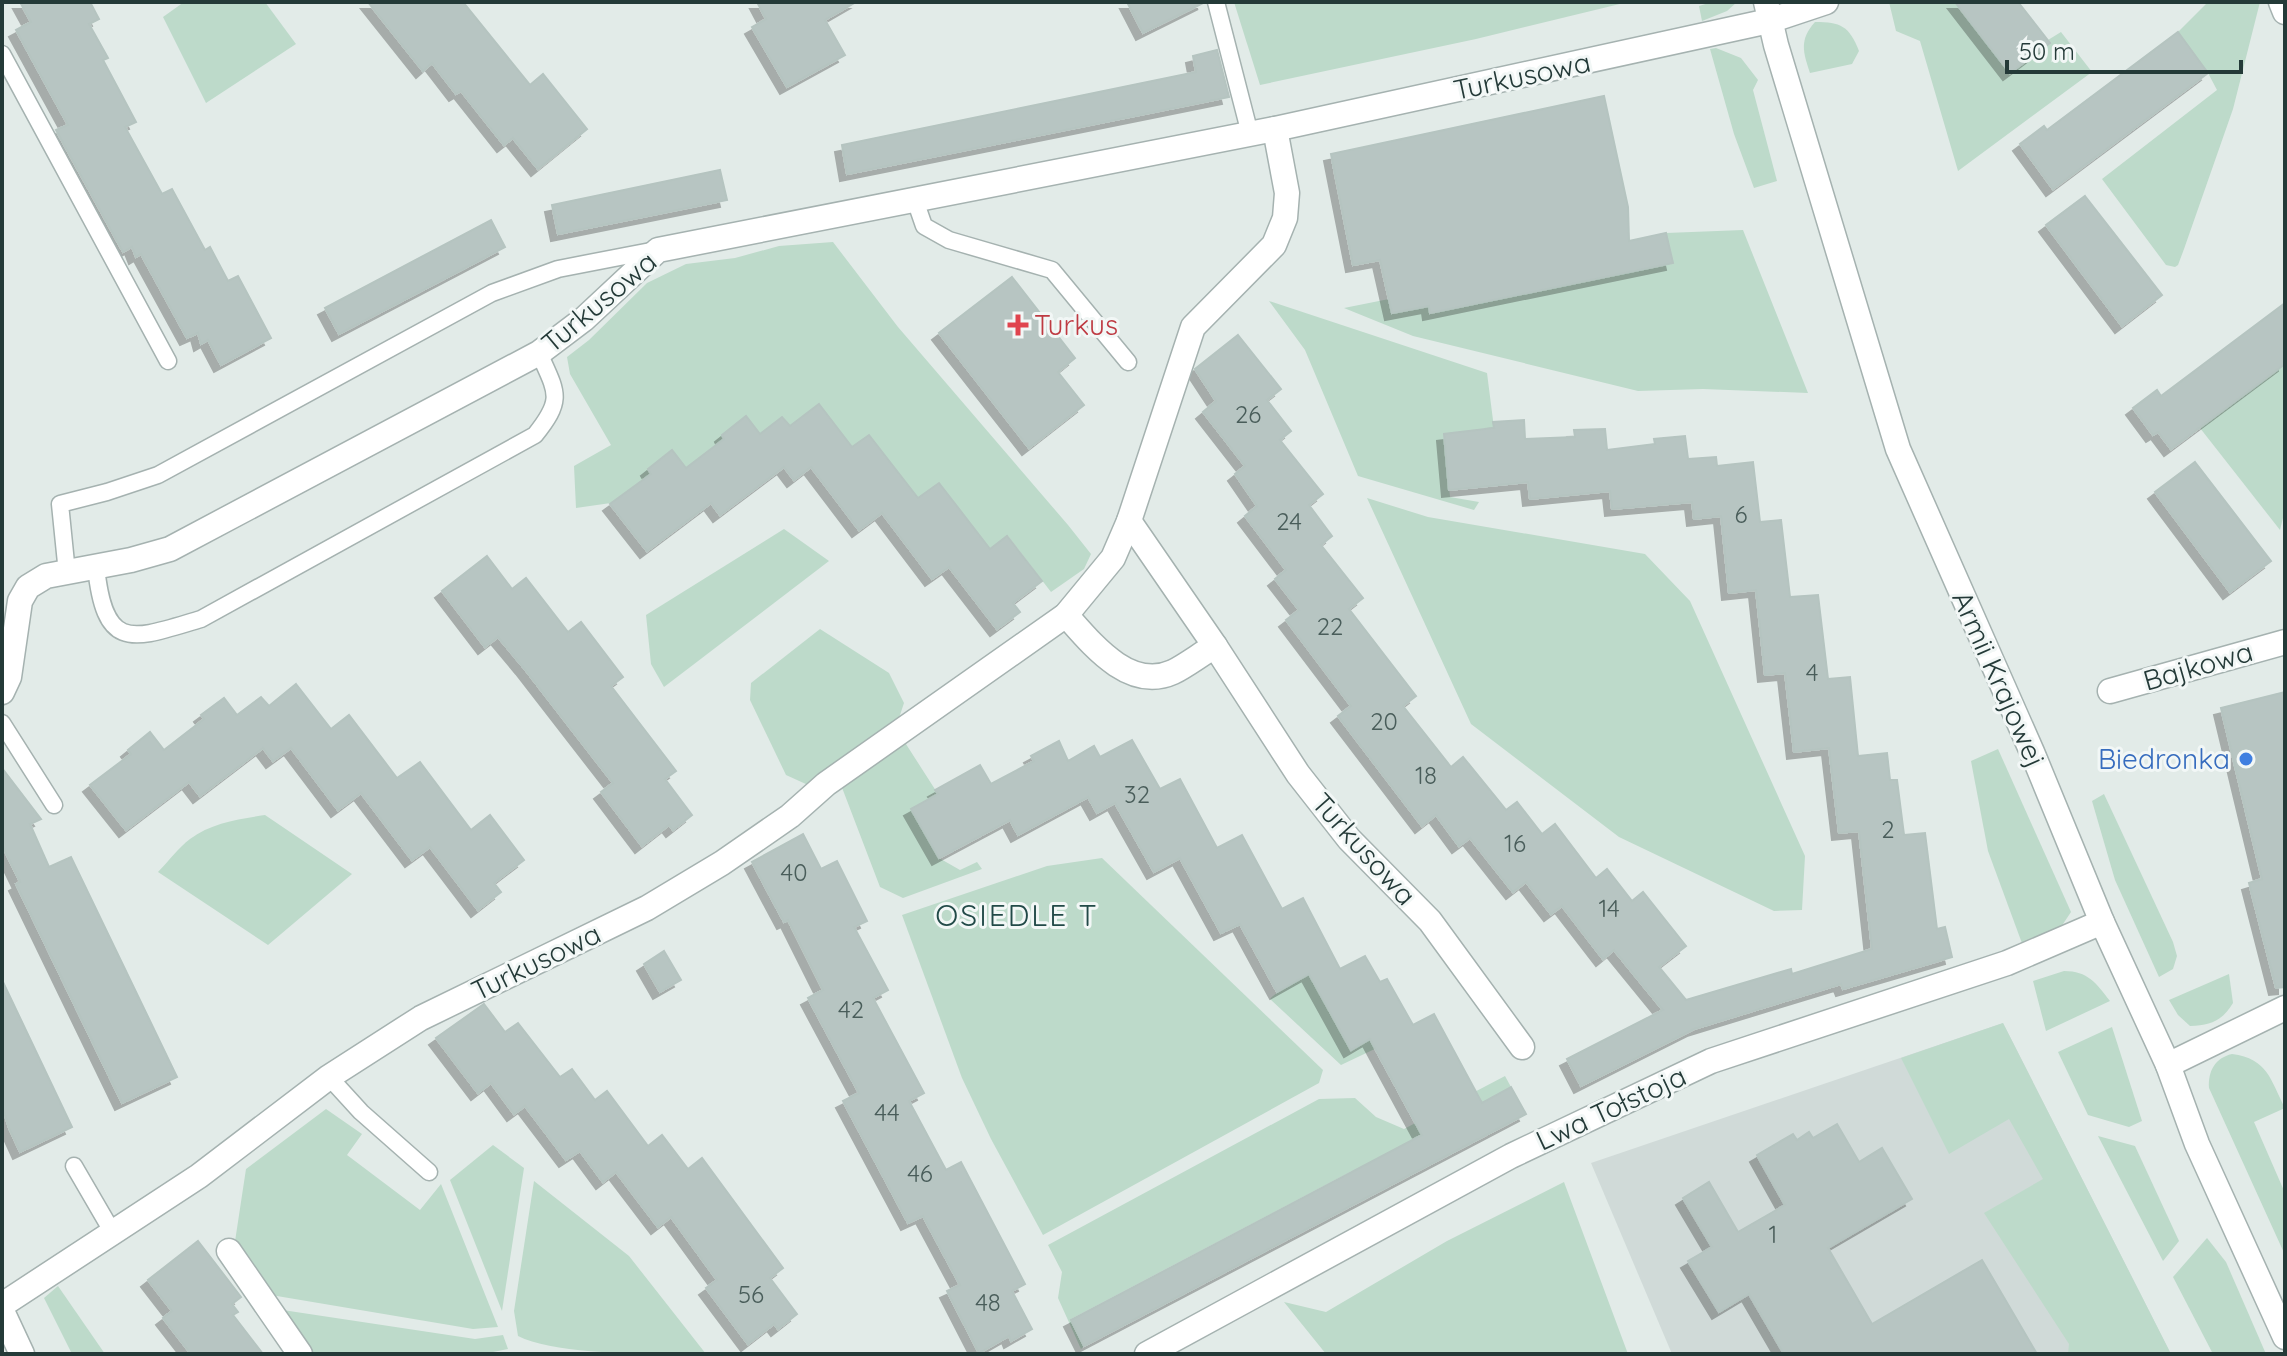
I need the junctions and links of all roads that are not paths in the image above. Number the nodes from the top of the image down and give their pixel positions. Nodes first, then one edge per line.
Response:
1 (1216, 2) edge
2 (1826, 2) edge
3 (2281, 2) edge
4 (1768, 12) edge
5 (2285, 12) edge
6 (2, 54) edge
7 (1275, 129) junction
8 (1250, 134) junction
9 (915, 200) junction
10 (658, 250) junction
11 (539, 353) junction
12 (168, 361) dead end
13 (1128, 362) dead end
14 (1129, 521) junction
15 (96, 567) junction
16 (67, 573) junction
17 (1066, 615) junction
18 (2285, 642) edge
19 (1215, 646) junction
20 (2110, 691) dead end
21 (2, 692) edge
22 (2, 723) edge
23 (54, 805) dead end
24 (2102, 922) junction
25 (2285, 1008) edge
26 (1522, 1047) dead end
27 (2168, 1065) junction
28 (338, 1071) junction
29 (74, 1166) dead end
30 (429, 1172) dead end
31 (113, 1233) junction
32 (229, 1251) dead end
33 (2, 1305) edge
34 (2, 1311) edge
35 (2285, 1337) edge
36 (22, 1354) edge
37 (300, 1354) edge
38 (1147, 1354) edge

1 - 8 lane
2 - 4 street
3 - 5 street
4 - 7 street, Turkusowa
4 - 24 street, Armii Krajowej
6 - 12 lane
7 - 8 street, Turkusowa
7 - 14 street, Turkusowa
8 - 9 street, Turkusowa
9 - 10 street, Turkusowa
9 - 13 lane
10 - 11 street, Turkusowa
10 - 16 lane
11 - 15 street, Turkusowa
11 - 15 lane
14 - 17 street, Turkusowa
14 - 19 street, Turkusowa
15 - 16 street, Turkusowa
16 - 21 street, Turkusowa
17 - 19 street
17 - 28 street, Turkusowa
18 - 20 street, Bajkowa
19 - 26 street, Turkusowa
22 - 23 lane
24 - 27 street, Armii Krajowej
24 - 38 street, Lwa Tołstoja
25 - 27 street
27 - 35 street, Armii Krajowej
28 - 30 lane
28 - 31 street, Turkusowa
29 - 31 lane
31 - 33 street, Turkusowa
32 - 37 street
34 - 36 street

